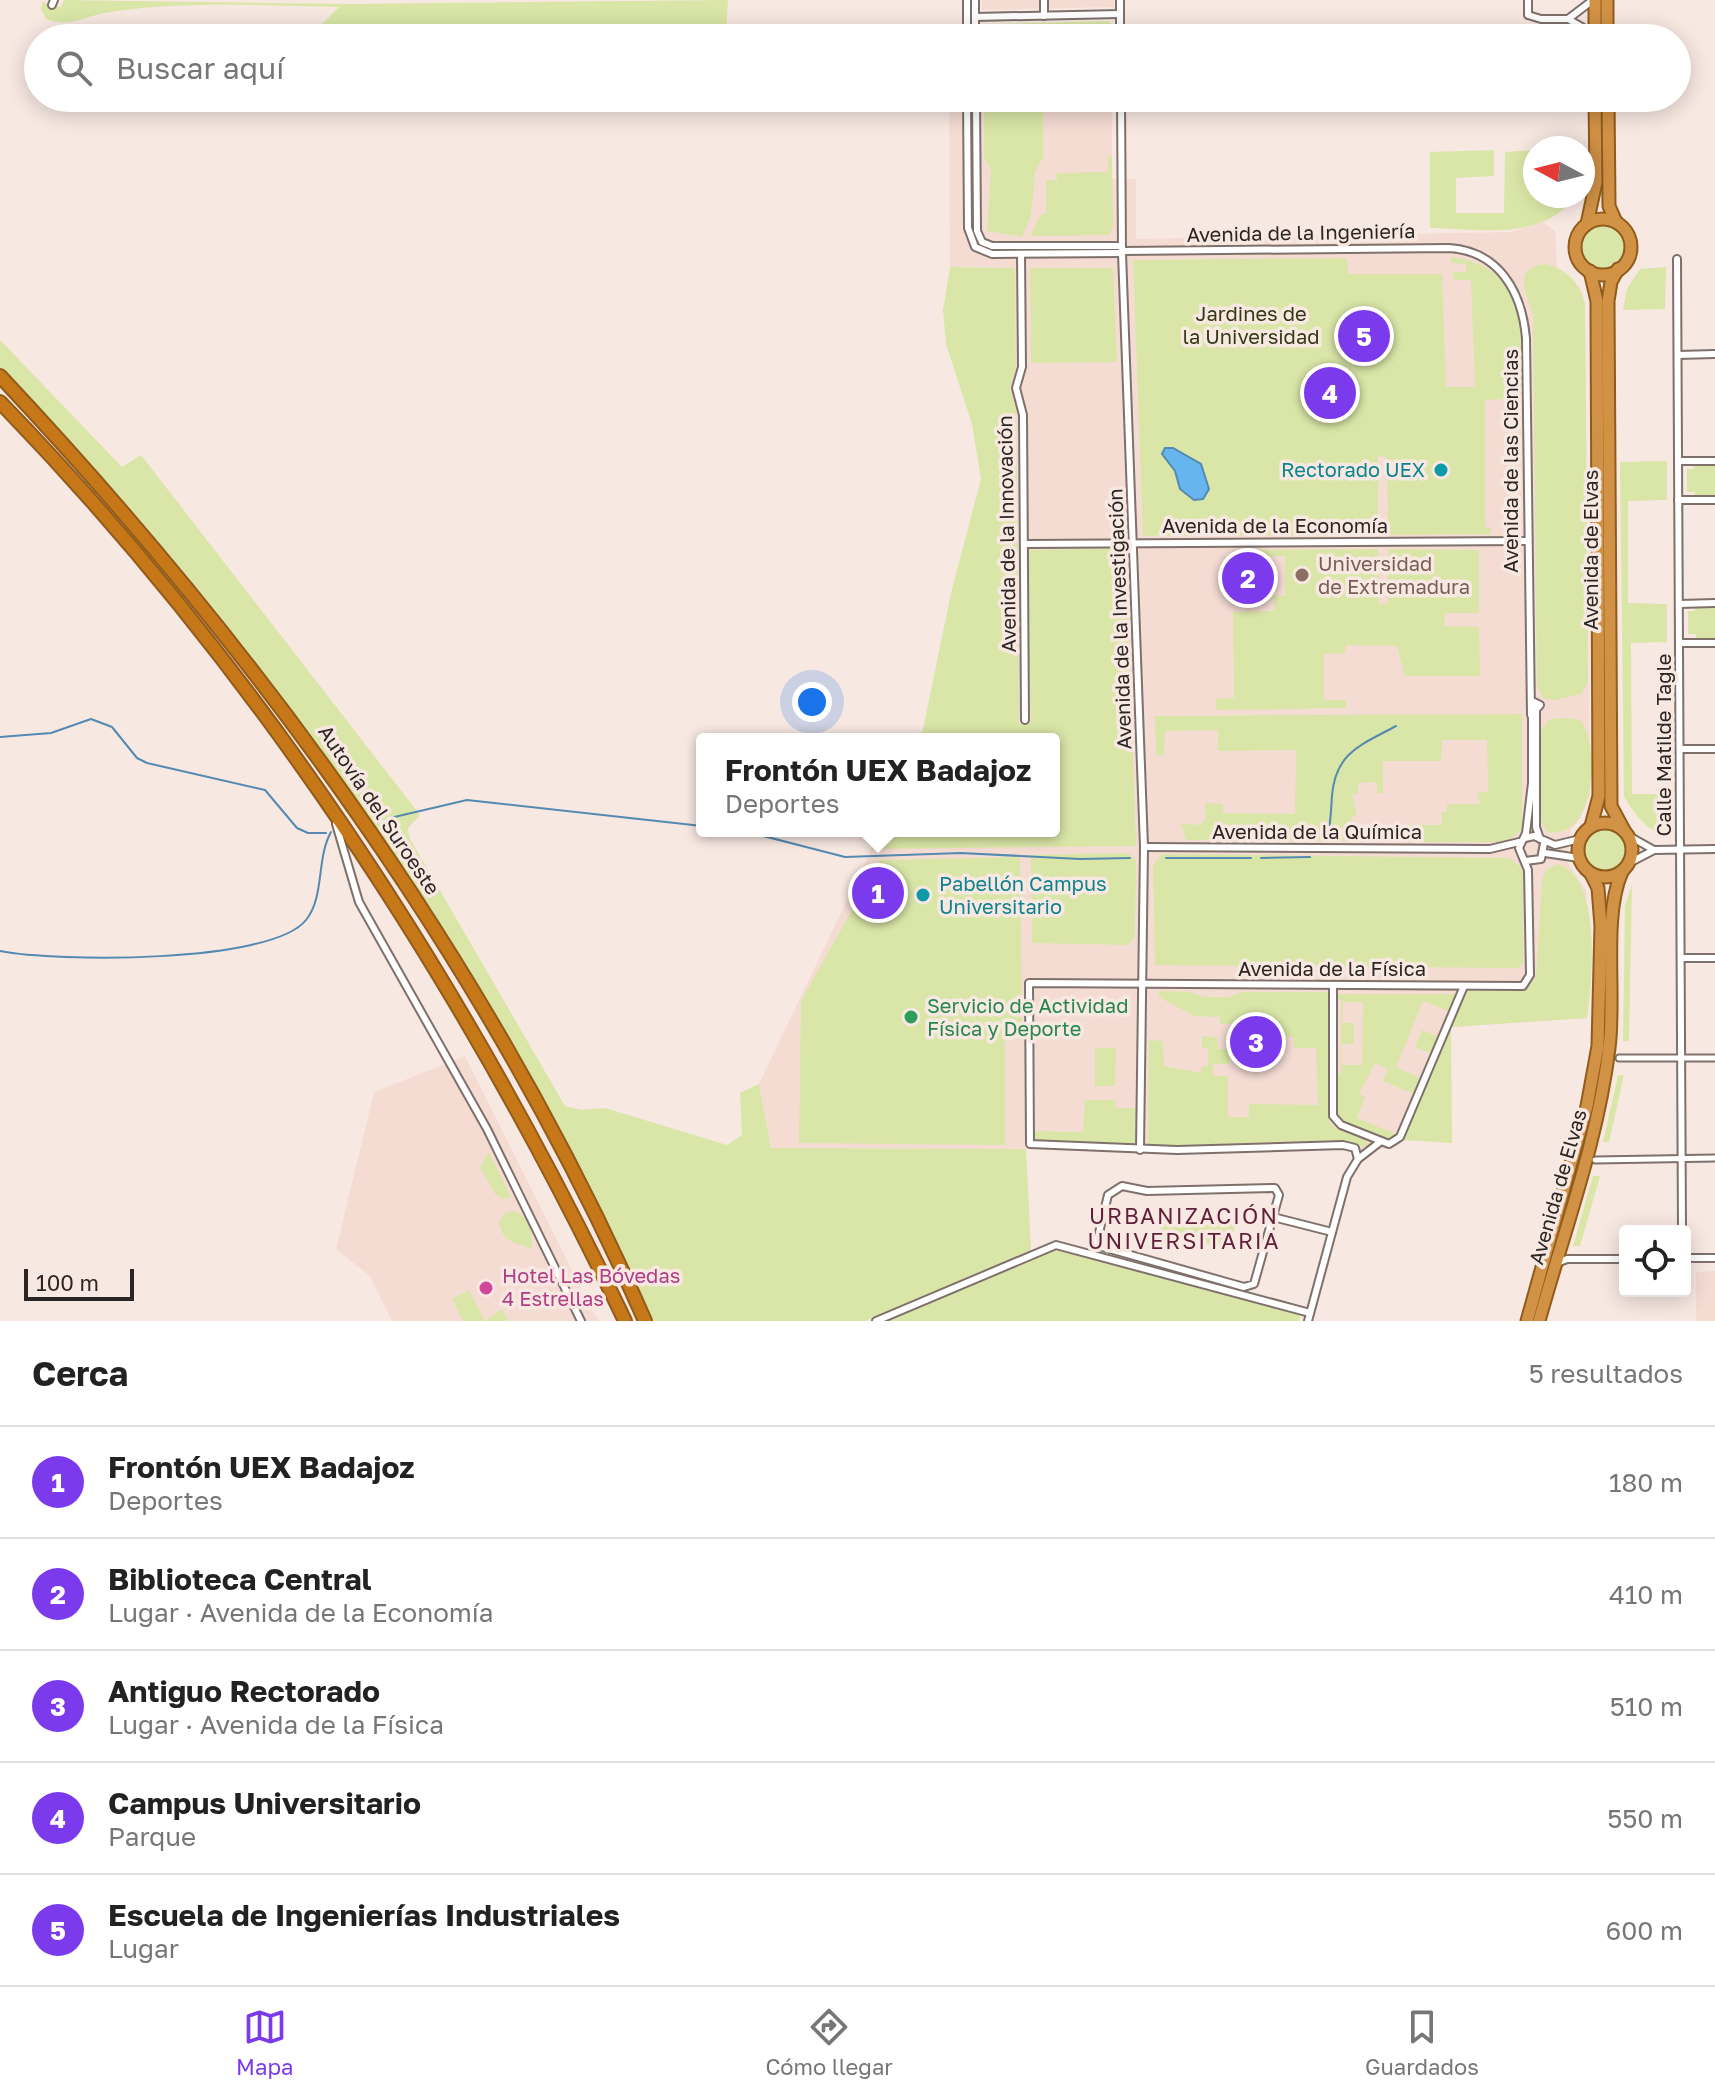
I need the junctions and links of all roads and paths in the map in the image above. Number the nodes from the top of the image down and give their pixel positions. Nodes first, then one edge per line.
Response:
1 (967, 0) edge
2 (975, 0) edge
3 (1044, 0) edge
4 (1120, 0) edge
5 (1528, 0) edge
6 (1594, 0) edge
7 (1607, 0) edge
8 (1120, 14) junction
9 (1044, 16) junction
10 (975, 17) junction
11 (1568, 19) junction
12 (967, 24) edge
13 (975, 24) edge
14 (1120, 24) edge
15 (1577, 24) edge
16 (1595, 24) edge
17 (1607, 24) edge
18 (967, 112) edge
19 (976, 112) edge
20 (1121, 112) edge
21 (1595, 112) edge
22 (1608, 112) edge
23 (1616, 222) junction
24 (1587, 224) junction
25 (1122, 250) junction
26 (1021, 254) junction
27 (1479, 254) joint
28 (1677, 259) dead end
29 (1618, 269) junction
30 (1590, 271) junction
31 (1715, 354) edge
32 (1678, 355) junction
33 (0, 376) edge
34 (0, 402) edge
35 (1678, 461) junction
36 (1715, 461) edge
37 (1678, 500) junction
38 (1715, 500) edge
39 (1527, 541) junction
40 (1133, 543) junction
41 (1024, 544) junction
42 (1715, 603) edge
43 (1679, 604) junction
44 (1679, 643) junction
45 (1715, 643) edge
46 (1528, 685) junction
47 (1537, 705) junction
48 (1025, 720) dead end
49 (1532, 720) junction
50 (1680, 749) junction
51 (1715, 749) edge
52 (321, 792) junction
53 (1591, 826) junction
54 (1626, 833) junction
55 (1524, 839) junction
56 (1580, 839) junction
57 (1542, 841) junction
58 (1144, 847) junction
59 (1490, 849) junction
60 (1680, 849) junction
61 (1715, 849) edge
62 (1654, 850) junction
63 (1545, 853) junction
64 (1522, 858) junction
65 (1579, 858) junction
66 (1626, 867) junction
67 (1591, 874) junction
68 (1681, 958) junction
69 (1715, 958) edge
70 (1143, 984) junction
71 (1333, 985) junction
72 (1464, 986) junction
73 (1619, 1058) dead end
74 (1681, 1058) junction
75 (1715, 1058) edge
76 (1380, 1142) junction
77 (1140, 1150) junction
78 (1682, 1158) junction
79 (1715, 1158) edge
80 (1358, 1159) junction
81 (1595, 1160) dead end
82 (1273, 1217) junction
83 (1682, 1225) edge
84 (1332, 1232) junction
85 (1691, 1258) edge
86 (1715, 1258) edge
87 (1619, 1259) edge
88 (1554, 1266) junction
89 (1309, 1317) edge
90 (581, 1321) edge
91 (625, 1321) edge
92 (645, 1321) edge
93 (876, 1321) edge
94 (1527, 1321) edge
95 (1539, 1321) edge

1 - 12 street
2 - 10 street
3 - 9 street
4 - 8 street
5 - 11 street
6 - 11 street
6 - 16 highway
7 - 17 highway
8 - 9 street
8 - 14 street
9 - 10 street
10 - 13 street
11 - 15 street
18 - 26 street
19 - 25 street
20 - 25 street, Avenida de la Investigación
21 - 24 highway
22 - 23 highway
23 - 24 highway
23 - 29 highway
24 - 30 highway
25 - 26 street
25 - 27 street, Avenida de la Ingeniería
25 - 40 street, Avenida de la Investigación
26 - 41 street, Avenida de la Innovación
27 - 39 street, Avenida de las Ciencias
28 - 32 street, Calle Matilde Tagle
29 - 30 highway
29 - 54 highway, Avenida de Elvas
30 - 53 highway, Avenida de Elvas
31 - 32 street
32 - 35 street, Calle Matilde Tagle
33 - 92 highway, Autovía del Suroeste
34 - 52 highway, Autovía del Suroeste
35 - 36 street
35 - 37 street, Calle Matilde Tagle
37 - 38 street
37 - 43 street, Calle Matilde Tagle
39 - 40 street, Avenida de la Economía
39 - 46 street, Avenida de las Ciencias
40 - 41 street, Avenida de la Economía
40 - 58 street, Avenida de la Investigación
41 - 48 street, Avenida de la Innovación
42 - 43 street
43 - 44 street, Calle Matilde Tagle
44 - 45 street
44 - 50 street, Calle Matilde Tagle
46 - 47 street, Avenida de las Ciencias
46 - 49 street, Avenida de las Ciencias
47 - 49 street
47 - 57 street, Avenida de las Ciencias
49 - 55 street
50 - 51 street
50 - 60 street, Calle Matilde Tagle
52 - 90 street
52 - 91 highway, Autovía del Suroeste
53 - 54 highway
53 - 56 highway
54 - 62 street
54 - 66 highway
55 - 57 street, Avenida de la Química
55 - 59 street, Avenida de la Química
55 - 64 street
56 - 57 street, Avenida de la Química
56 - 65 highway
57 - 63 street, Avenida de las Ciencias
58 - 59 street, Avenida de la Química
58 - 70 street, Avenida de la Investigación
59 - 64 street, Avenida de la Química
60 - 61 street
60 - 62 street
60 - 68 street, Calle Matilde Tagle
62 - 66 street
63 - 64 street
63 - 65 street
64 - 72 street, Avenida de la Física
65 - 67 highway
66 - 67 highway
66 - 88 highway, Avenida de Elvas
67 - 94 highway, Avenida de Elvas
68 - 69 street
68 - 74 street, Calle Matilde Tagle
70 - 71 street, Avenida de la Física
70 - 77 street, Avenida de la Investigación
70 - 77 street, Avenida de la Física
71 - 72 street, Avenida de la Física
71 - 76 street
72 - 76 street
73 - 74 street
74 - 75 street
74 - 78 street, Calle Matilde Tagle
76 - 80 street
77 - 80 street
78 - 79 street
78 - 81 street
78 - 83 street, Calle Matilde Tagle
80 - 84 street
82 - 82 street
82 - 84 street
84 - 89 street
85 - 86 street
87 - 88 street
88 - 95 highway, Avenida de Elvas
89 - 93 street

